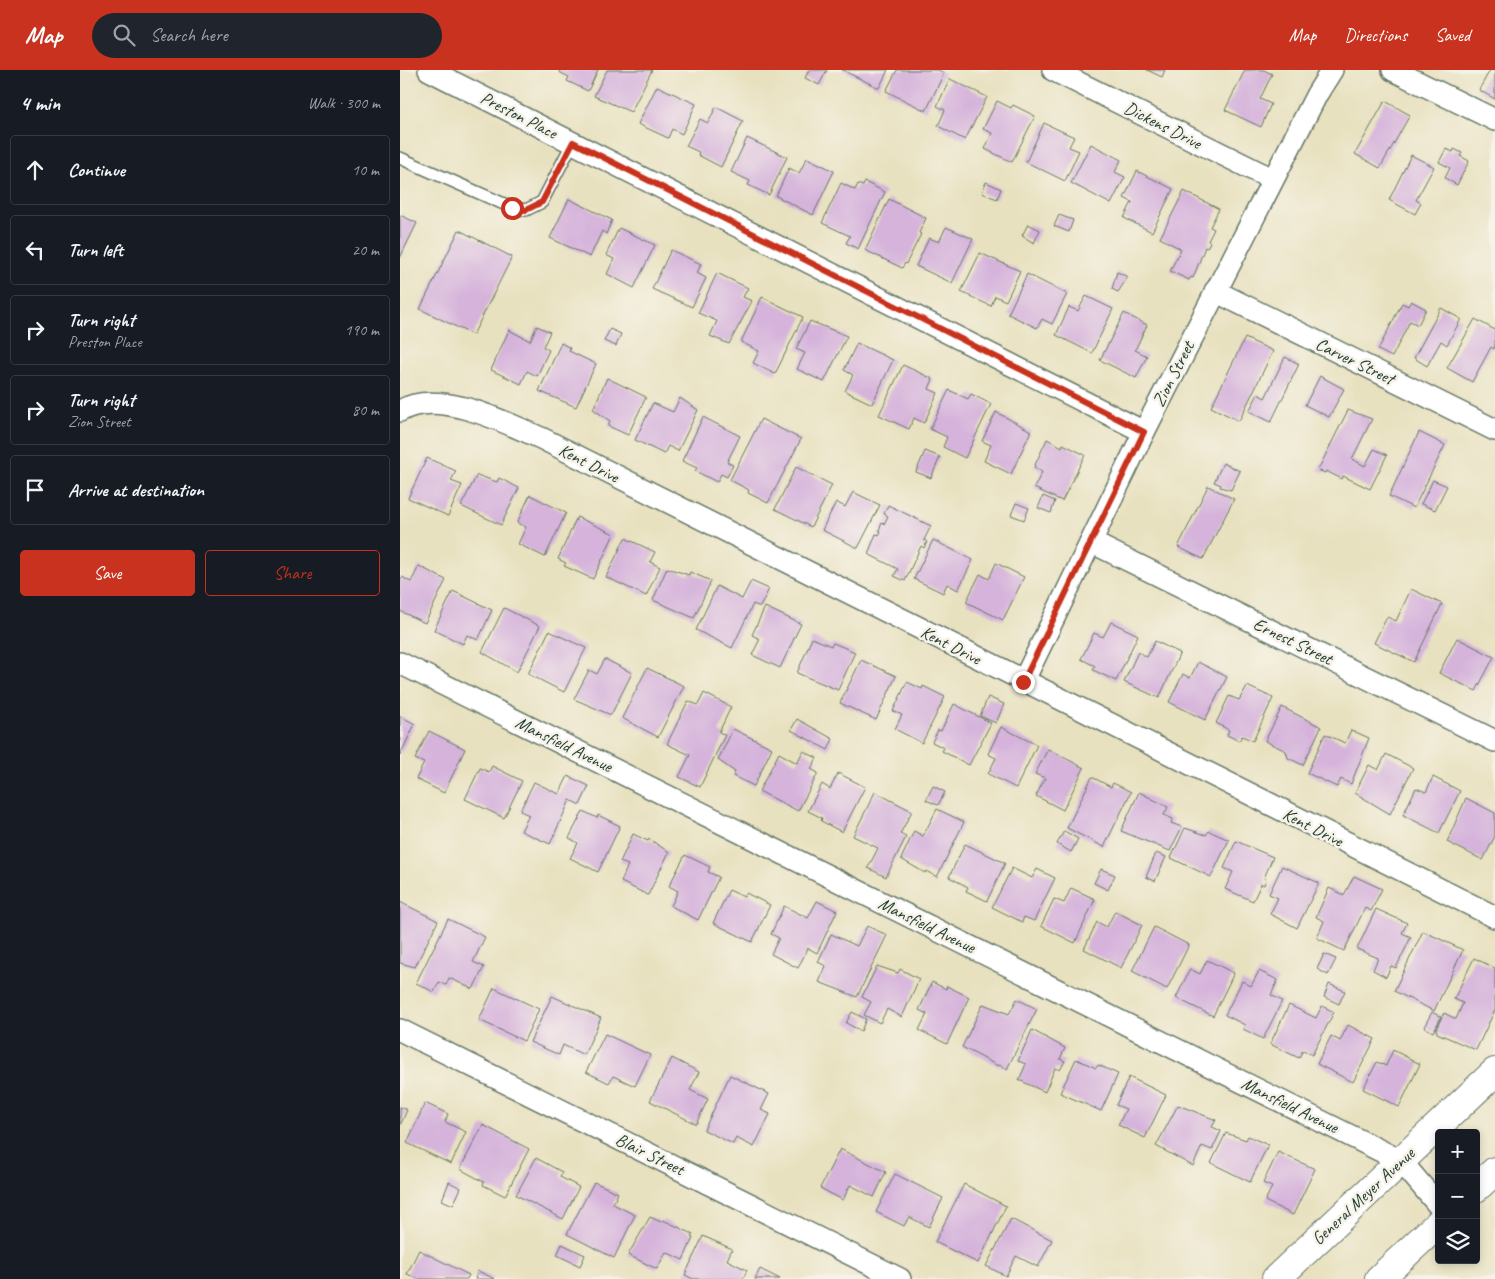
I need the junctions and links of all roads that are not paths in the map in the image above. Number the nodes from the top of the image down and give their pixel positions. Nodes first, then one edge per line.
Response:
1 (429, 70) edge
2 (1054, 70) edge
3 (1332, 70) edge
4 (1393, 70) edge
5 (1495, 120) edge
6 (573, 142) junction
7 (400, 158) edge
8 (1272, 179) junction
9 (1215, 291) junction
10 (400, 411) edge
11 (1495, 430) edge
12 (1144, 432) junction
13 (1091, 542) junction
14 (400, 663) edge
15 (1023, 682) junction
16 (1495, 741) edge
17 (1495, 917) edge
18 (400, 1030) edge
19 (1495, 1072) edge
20 (1401, 1161) junction
21 (1495, 1171) edge
22 (1480, 1184) edge
23 (1435, 1201) edge
24 (1435, 1227) edge
25 (900, 1279) edge
26 (1276, 1279) edge
27 (1379, 1279) edge

1 - 6 street, Preston Place
2 - 8 street, Dickens Drive
3 - 8 street, Zion Street
4 - 5 street
6 - 7 lane
6 - 12 street, Preston Place
8 - 9 street, Zion Street
9 - 11 street, Carver Street
9 - 12 street, Zion Street
10 - 15 street, Kent Drive
12 - 13 street, Zion Street
13 - 15 street, Zion Street
13 - 16 street, Ernest Street
14 - 20 street, Mansfield Avenue
15 - 17 street, Kent Drive
18 - 25 street, Blair Street
19 - 20 street, General Meyer Avenue
20 - 23 street, Mansfield Avenue
20 - 26 street, General Meyer Avenue
21 - 22 street
24 - 27 street

